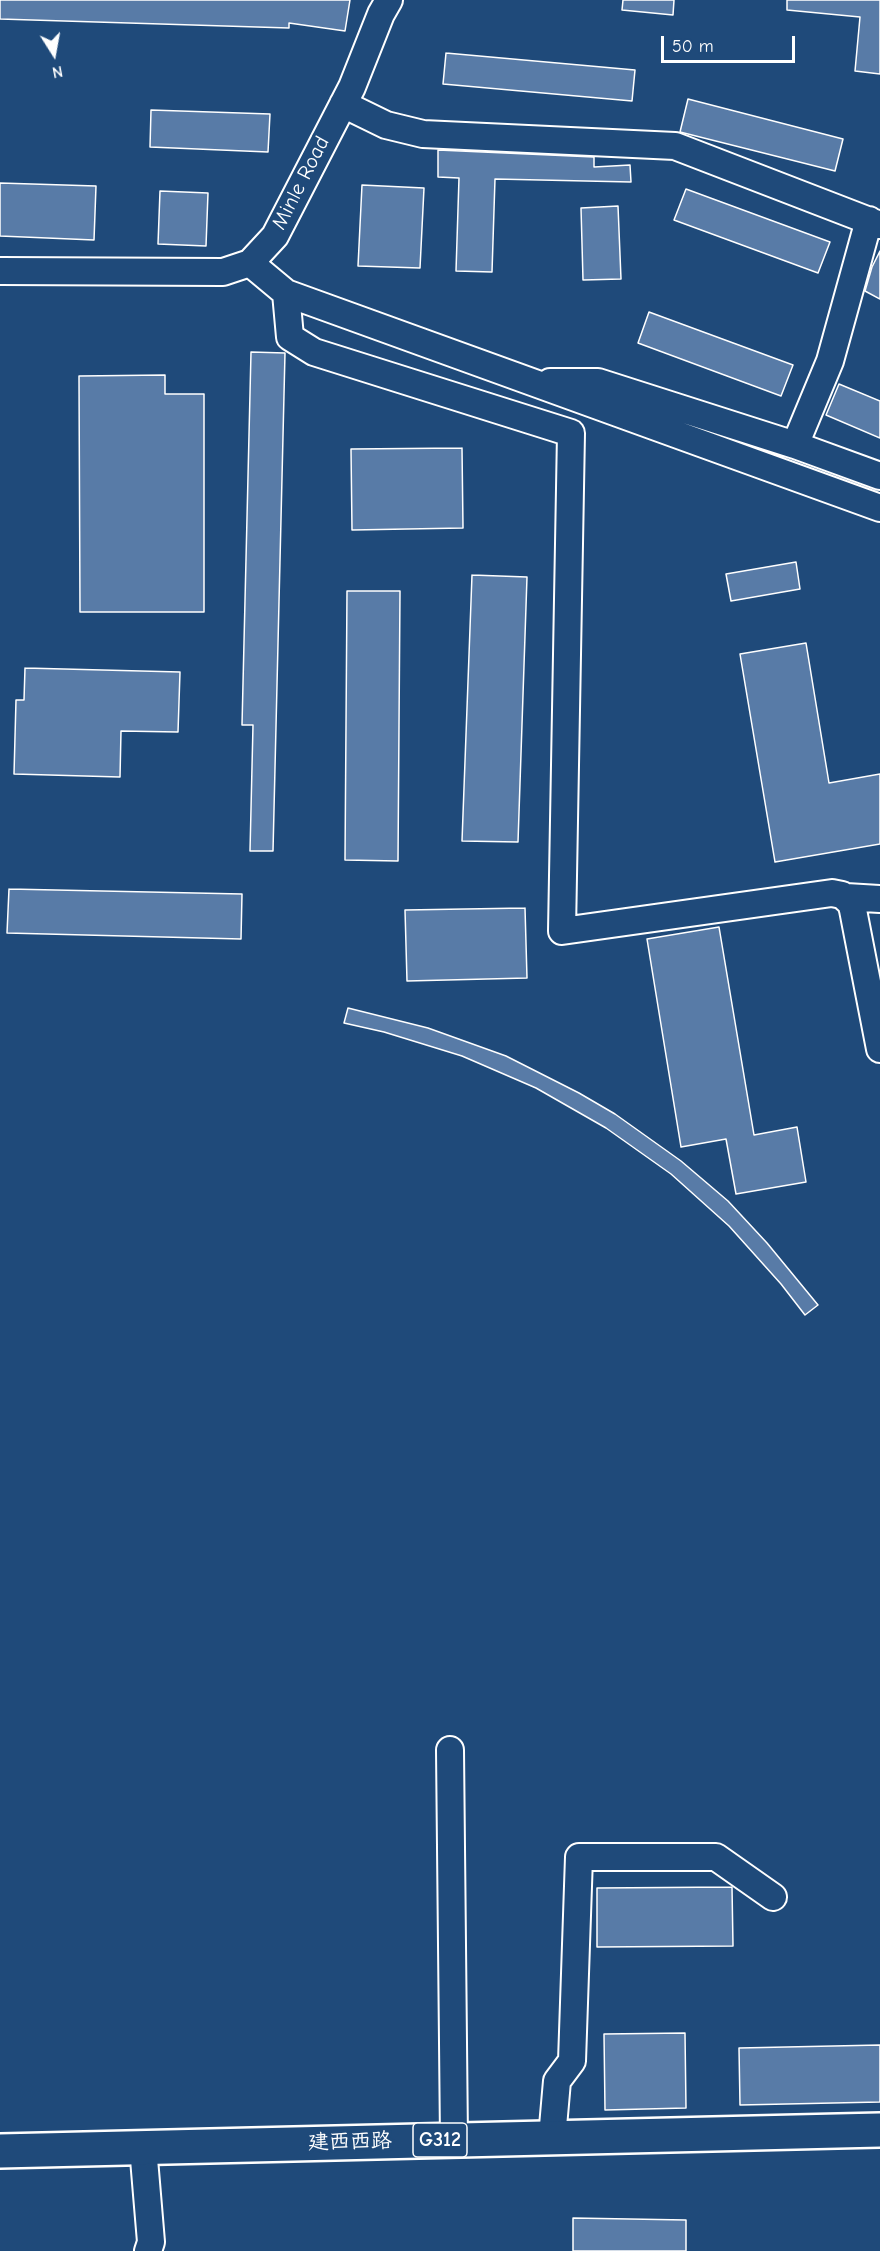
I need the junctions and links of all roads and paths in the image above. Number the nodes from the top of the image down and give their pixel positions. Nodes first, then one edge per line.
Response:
1 (389, 0) edge
2 (343, 104) junction
3 (875, 223) edge
4 (250, 263) junction
5 (0, 271) edge
6 (286, 293) junction
7 (531, 382) junction
8 (795, 445) junction
9 (880, 476) edge
10 (880, 508) edge
11 (846, 897) junction
12 (880, 899) edge
13 (880, 1049) edge
14 (450, 1750) dead end
15 (773, 1897) dead end
16 (880, 2130) edge
17 (552, 2138) junction
18 (454, 2140) junction
19 (143, 2147) junction
20 (0, 2151) edge
21 (148, 2251) edge

1 - 2 street, Minle Road
2 - 3 street
2 - 4 street, Minle Road
3 - 8 street
4 - 5 street, Minle Road
4 - 6 street
6 - 7 street
6 - 11 street
7 - 8 street
7 - 10 street
8 - 9 street
11 - 12 street
11 - 13 street
14 - 18 street
15 - 17 street
16 - 17 highway, 建西西路 / G312
17 - 18 highway, 建西西路 / G312
18 - 19 highway, 建西西路 / G312
19 - 20 highway, 建西西路 / G312
19 - 21 street

